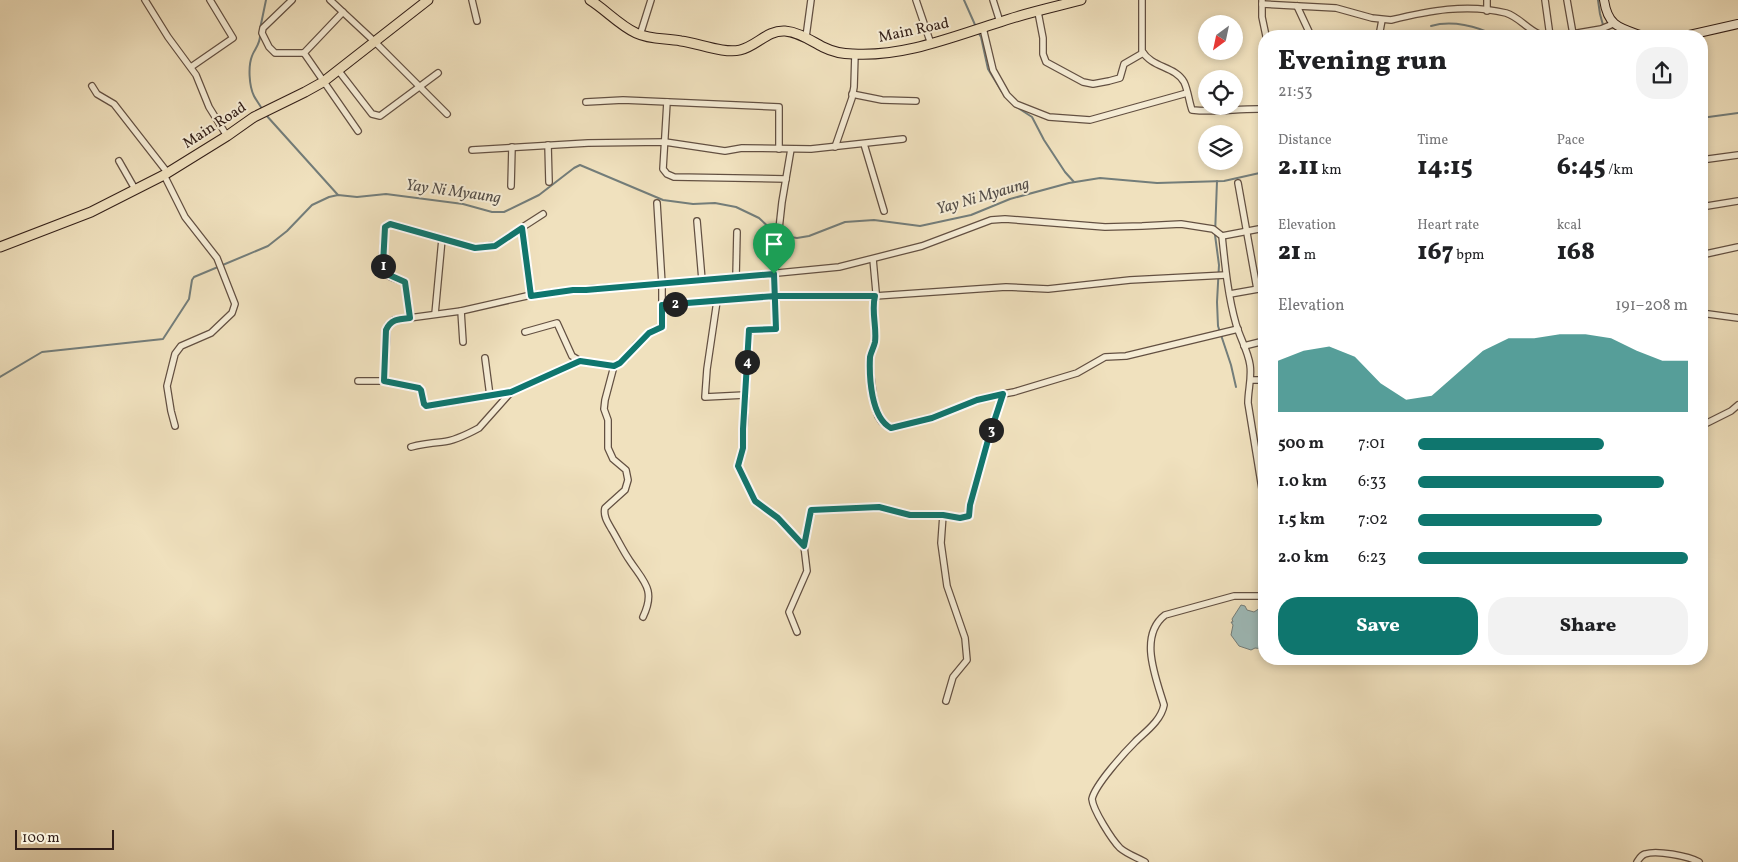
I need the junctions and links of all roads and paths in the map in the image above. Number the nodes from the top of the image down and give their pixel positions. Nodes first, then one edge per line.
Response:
1 (145, 0) edge
2 (210, 0) edge
3 (292, 0) edge
4 (330, 0) edge
5 (428, 0) edge
6 (472, 0) edge
7 (590, 0) edge
8 (651, 0) edge
9 (811, 0) edge
10 (916, 0) edge
11 (993, 0) edge
12 (1142, 0) edge
13 (1487, 0) edge
14 (1545, 0) edge
15 (1567, 0) edge
16 (1604, 0) edge
17 (1075, 1) edge
18 (1262, 2) edge
19 (1297, 6) junction
20 (1487, 11) junction
21 (343, 12) junction
22 (1038, 12) junction
23 (1382, 20) junction
24 (477, 22) dead end
25 (1000, 22) junction
26 (1613, 24) junction
27 (1738, 24) edge
28 (983, 28) junction
29 (1265, 30) edge
30 (1307, 30) edge
31 (1380, 30) edge
32 (1532, 30) edge
33 (1549, 30) edge
34 (1572, 30) edge
35 (1597, 30) edge
36 (1628, 30) edge
37 (1708, 31) edge
38 (640, 35) junction
39 (806, 37) junction
40 (375, 42) junction
41 (931, 44) junction
42 (304, 53) junction
43 (1143, 53) junction
44 (855, 54) junction
45 (191, 67) junction
46 (338, 70) junction
47 (438, 73) dead end
48 (323, 82) junction
49 (92, 86) dead end
50 (420, 87) junction
51 (1187, 93) junction
52 (852, 94) junction
53 (916, 101) dead end
54 (586, 102) dead end
55 (667, 102) junction
56 (1258, 109) edge
57 (446, 114) dead end
58 (358, 131) dead end
59 (227, 136) junction
60 (903, 139) dead end
61 (665, 142) junction
62 (864, 144) junction
63 (548, 145) junction
64 (512, 147) junction
65 (835, 147) junction
66 (779, 148) junction
67 (791, 148) junction
68 (472, 150) dead end
69 (1738, 155) edge
70 (1708, 159) edge
71 (119, 161) dead end
72 (166, 174) junction
73 (786, 179) junction
74 (548, 182) dead end
75 (1238, 183) dead end
76 (511, 186) dead end
77 (135, 189) junction
78 (1738, 201) edge
79 (657, 203) dead end
80 (1708, 206) edge
81 (884, 211) dead end
82 (543, 214) dead end
83 (697, 221) dead end
84 (522, 228) junction
85 (1258, 229) edge
86 (737, 232) dead end
87 (1246, 232) junction
88 (1222, 236) junction
89 (442, 239) junction
90 (0, 247) edge
91 (1738, 247) edge
92 (1708, 254) edge
93 (873, 259) junction
94 (774, 274) junction
95 (1226, 275) junction
96 (736, 277) junction
97 (702, 280) junction
98 (662, 284) junction
99 (1256, 290) joint
100 (1230, 294) junction
101 (531, 296) junction
102 (775, 296) junction
103 (875, 296) junction
104 (717, 301) junction
105 (662, 305) junction
106 (461, 311) junction
107 (435, 314) junction
108 (1708, 314) edge
109 (410, 318) junction
110 (1738, 318) edge
111 (1238, 329) junction
112 (525, 332) dead end
113 (463, 342) dead end
114 (1258, 342) edge
115 (1244, 346) junction
116 (485, 358) dead end
117 (580, 361) junction
118 (614, 366) junction
119 (1251, 380) junction
120 (1258, 380) edge
121 (358, 381) dead end
122 (384, 381) junction
123 (511, 392) junction
124 (1003, 394) junction
125 (745, 395) junction
126 (490, 396) junction
127 (1738, 406) edge
128 (1708, 422) edge
129 (175, 426) dead end
130 (410, 447) dead end
131 (1258, 464) edge
132 (943, 515) junction
133 (804, 546) junction
134 (1258, 596) edge
135 (643, 617) dead end
136 (797, 632) dead end
137 (946, 701) dead end
138 (1144, 862) edge
139 (1637, 862) edge
140 (1699, 862) edge

1 - 45 street
2 - 45 street
3 - 42 street
4 - 21 street
5 - 40 main road, Main Road
6 - 24 street
7 - 38 main road, Main Road
8 - 38 street
9 - 39 street
10 - 41 street
11 - 25 street
12 - 43 street
13 - 20 street
14 - 33 street
15 - 34 street
16 - 26 street
17 - 22 main road, Main Road
18 - 19 street
18 - 29 street
19 - 23 street
19 - 30 street
20 - 23 street
20 - 32 street
21 - 40 street
21 - 42 street
22 - 25 main road, Main Road
22 - 43 street
23 - 31 street
25 - 28 main road, Main Road
26 - 35 street
26 - 36 street
27 - 37 street
28 - 41 main road, Main Road
28 - 51 street
38 - 39 main road, Main Road
39 - 44 main road, Main Road
40 - 46 main road, Main Road
40 - 50 street
41 - 44 main road, Main Road
42 - 48 street
43 - 51 street
44 - 52 street
45 - 59 street
46 - 48 main road, Main Road
46 - 50 street
47 - 50 street
48 - 58 street
48 - 59 main road, Main Road
49 - 72 street
50 - 57 street
51 - 56 street
52 - 53 street
52 - 65 street
54 - 55 street
55 - 61 street
55 - 66 street
59 - 72 main road, Main Road
60 - 62 street
61 - 63 street
61 - 66 street
61 - 73 street
62 - 65 street
62 - 81 street
63 - 64 street
63 - 74 street
64 - 68 street
64 - 76 street
65 - 67 street
66 - 67 street
67 - 73 street
69 - 70 street
71 - 77 street
72 - 77 main road, Main Road
72 - 129 street
73 - 94 street
75 - 87 street
77 - 90 main road, Main Road
78 - 80 street
79 - 98 street
82 - 84 street
83 - 97 street
84 - 89 street
84 - 101 street
85 - 87 street
86 - 96 street
87 - 88 street
87 - 99 street
88 - 93 street
88 - 95 street
89 - 107 street
89 - 109 street
91 - 92 street
93 - 94 street
93 - 103 street
94 - 96 street
94 - 102 street
95 - 100 street
95 - 103 street
96 - 97 street
97 - 98 street
98 - 101 street
98 - 105 street
99 - 100 street
100 - 111 street
101 - 106 street
102 - 103 street
102 - 104 street
102 - 125 street
103 - 124 street
104 - 105 street
104 - 125 street
105 - 118 street
106 - 107 street
106 - 113 street
107 - 109 street
108 - 110 street
109 - 122 street
111 - 115 street
111 - 124 street
112 - 117 street
114 - 115 street
115 - 119 street
116 - 126 street
117 - 118 street
117 - 123 street
118 - 135 street
119 - 120 street
119 - 131 street
121 - 122 street
122 - 126 street
123 - 126 street
123 - 130 street
124 - 132 street
125 - 133 street
127 - 128 street
132 - 133 street
132 - 137 street
133 - 136 street
134 - 138 street
139 - 140 street

